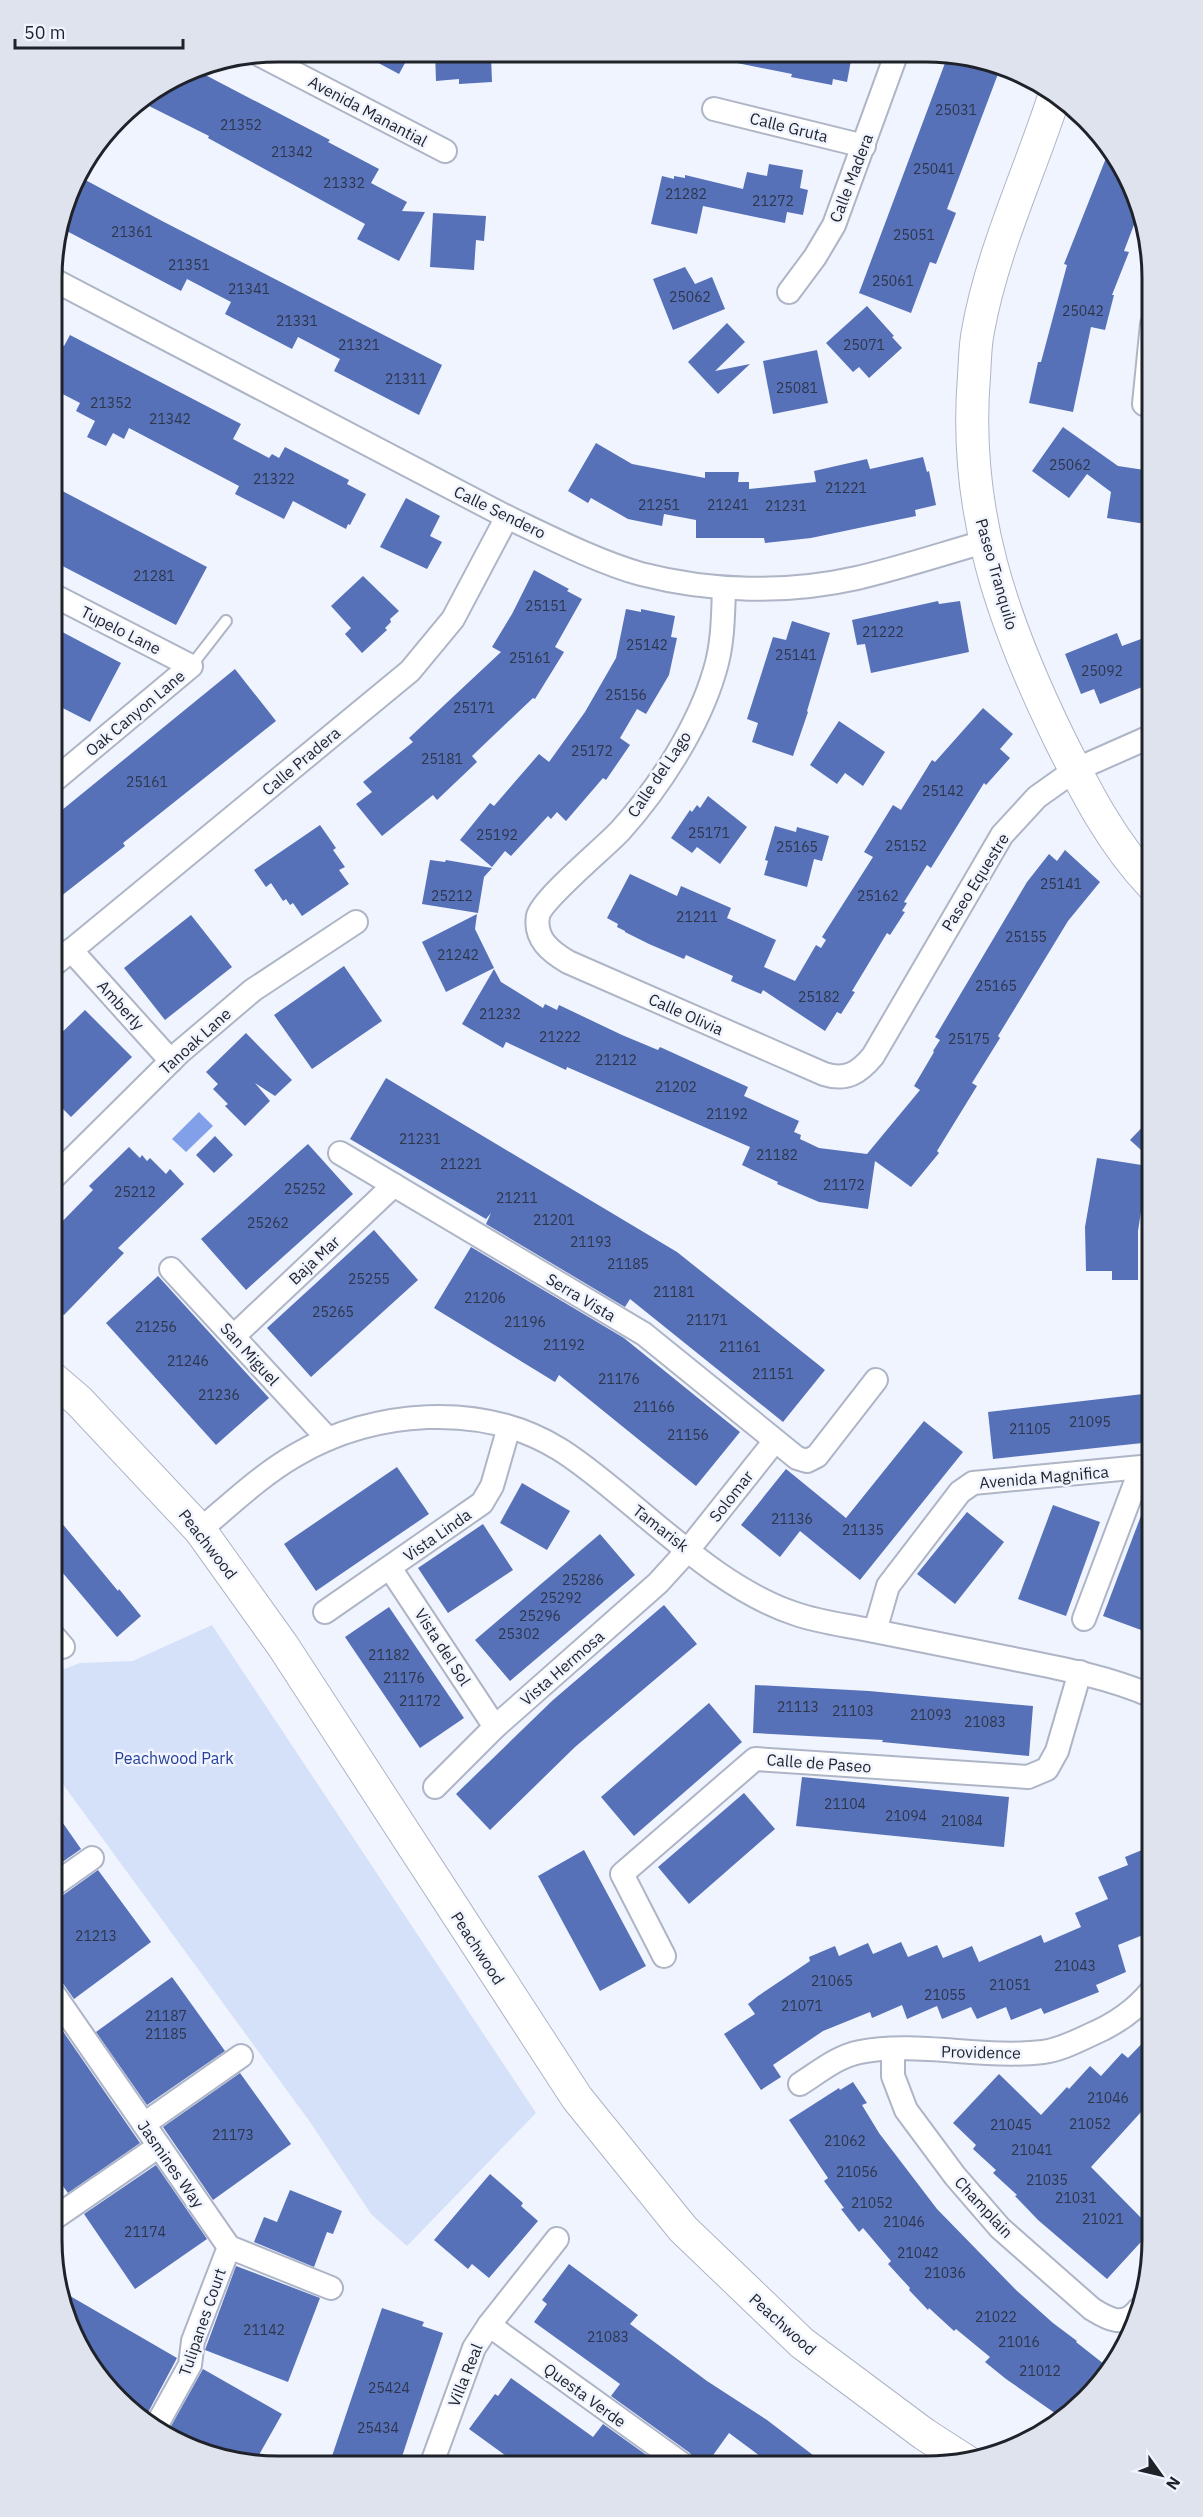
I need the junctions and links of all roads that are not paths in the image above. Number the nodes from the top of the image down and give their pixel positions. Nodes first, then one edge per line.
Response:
1 (275, 62) edge
2 (894, 62) edge
3 (1052, 103) edge
4 (714, 109) dead end
5 (864, 146) junction
6 (445, 151) dead end
7 (62, 285) edge
8 (789, 291) dead end
9 (507, 517) junction
10 (984, 542) junction
11 (724, 589) junction
12 (62, 600) edge
13 (226, 621) dead end
14 (191, 666) junction
15 (1142, 740) edge
16 (1075, 770) junction
17 (62, 774) edge
18 (1142, 874) edge
19 (356, 922) dead end
20 (538, 930) joint
21 (71, 950) junction
22 (62, 958) edge
23 (171, 1061) junction
24 (847, 1077) joint
25 (340, 1153) dead end
26 (62, 1169) edge
27 (394, 1185) junction
28 (171, 1269) dead end
29 (234, 1336) junction
30 (876, 1380) dead end
31 (62, 1386) edge
32 (509, 1427) junction
33 (327, 1439) junction
34 (774, 1442) junction
35 (1142, 1467) edge
36 (1142, 1477) edge
37 (200, 1530) junction
38 (688, 1550) junction
39 (390, 1568) junction
40 (325, 1612) dead end
41 (1084, 1619) dead end
42 (875, 1631) junction
43 (1080, 1672) junction
44 (1142, 1693) edge
45 (495, 1727) junction
46 (435, 1787) dead end
47 (92, 1858) dead end
48 (62, 1879) edge
49 (664, 1956) dead end
50 (1142, 2002) edge
51 (62, 2006) edge
52 (892, 2049) junction
53 (241, 2056) dead end
54 (800, 2084) dead end
55 (144, 2124) junction
56 (159, 2146) junction
57 (62, 2213) edge
58 (557, 2239) dead end
59 (229, 2247) junction
60 (330, 2288) dead end
61 (1126, 2319) edge
62 (489, 2325) junction
63 (159, 2420) edge
64 (955, 2454) edge
65 (435, 2456) edge
66 (671, 2456) edge

1 - 6 street, Avenida Manantial
2 - 5 street, Calle Madera
3 - 10 street, Paseo Tranquilo
4 - 5 street, Calle Gruta
5 - 8 street, Calle Madera
7 - 9 street, Calle Sendero
9 - 11 street, Calle Sendero
9 - 21 street, Calle Pradera
10 - 11 street, Calle Sendero
10 - 16 street, Paseo Tranquilo
11 - 20 street, Calle del Lago
12 - 14 street, Tupelo Lane
13 - 14 lane
14 - 17 street, Oak Canyon Lane
15 - 16 street, Paseo Equestre
16 - 18 street, Paseo Tranquilo
16 - 24 street, Paseo Equestre
19 - 23 street, Tanoak Lane
20 - 24 street, Calle Olivia
21 - 22 street, Calle Pradera
21 - 23 street, Amberly
23 - 26 street, Tanoak Lane
25 - 27 street, Serra Vista
27 - 29 street, Baja Mar
27 - 34 street, Serra Vista
28 - 29 street, San Miguel
29 - 33 street, San Miguel
30 - 34 street, Serra Vista
31 - 37 street, Peachwood
32 - 33 street, Tamarisk
32 - 38 street, Tamarisk
32 - 39 street, Vista Linda
33 - 37 street, Tamarisk
34 - 38 street, Solomar
35 - 42 street, Avenida Magnifica
36 - 41 street
37 - 64 street, Peachwood
38 - 42 street, Tamarisk
38 - 45 street, Vista Hermosa
39 - 40 street, Vista Linda
39 - 45 street, Vista del Sol
42 - 43 street, Tamarisk
43 - 44 street, Tamarisk
43 - 49 street, Calle de Paseo
45 - 46 street, Vista Hermosa
47 - 48 street
50 - 52 street, Providence
51 - 55 street, Jasmines Way
52 - 54 street, Providence
52 - 61 street, Champlain
53 - 55 street
55 - 56 street, Jasmines Way
56 - 57 street
56 - 59 street, Jasmines Way
58 - 62 street, Villa Real
59 - 60 street
59 - 63 street, Tulipanes Court
62 - 65 street, Villa Real
62 - 66 street, Questa Verde

